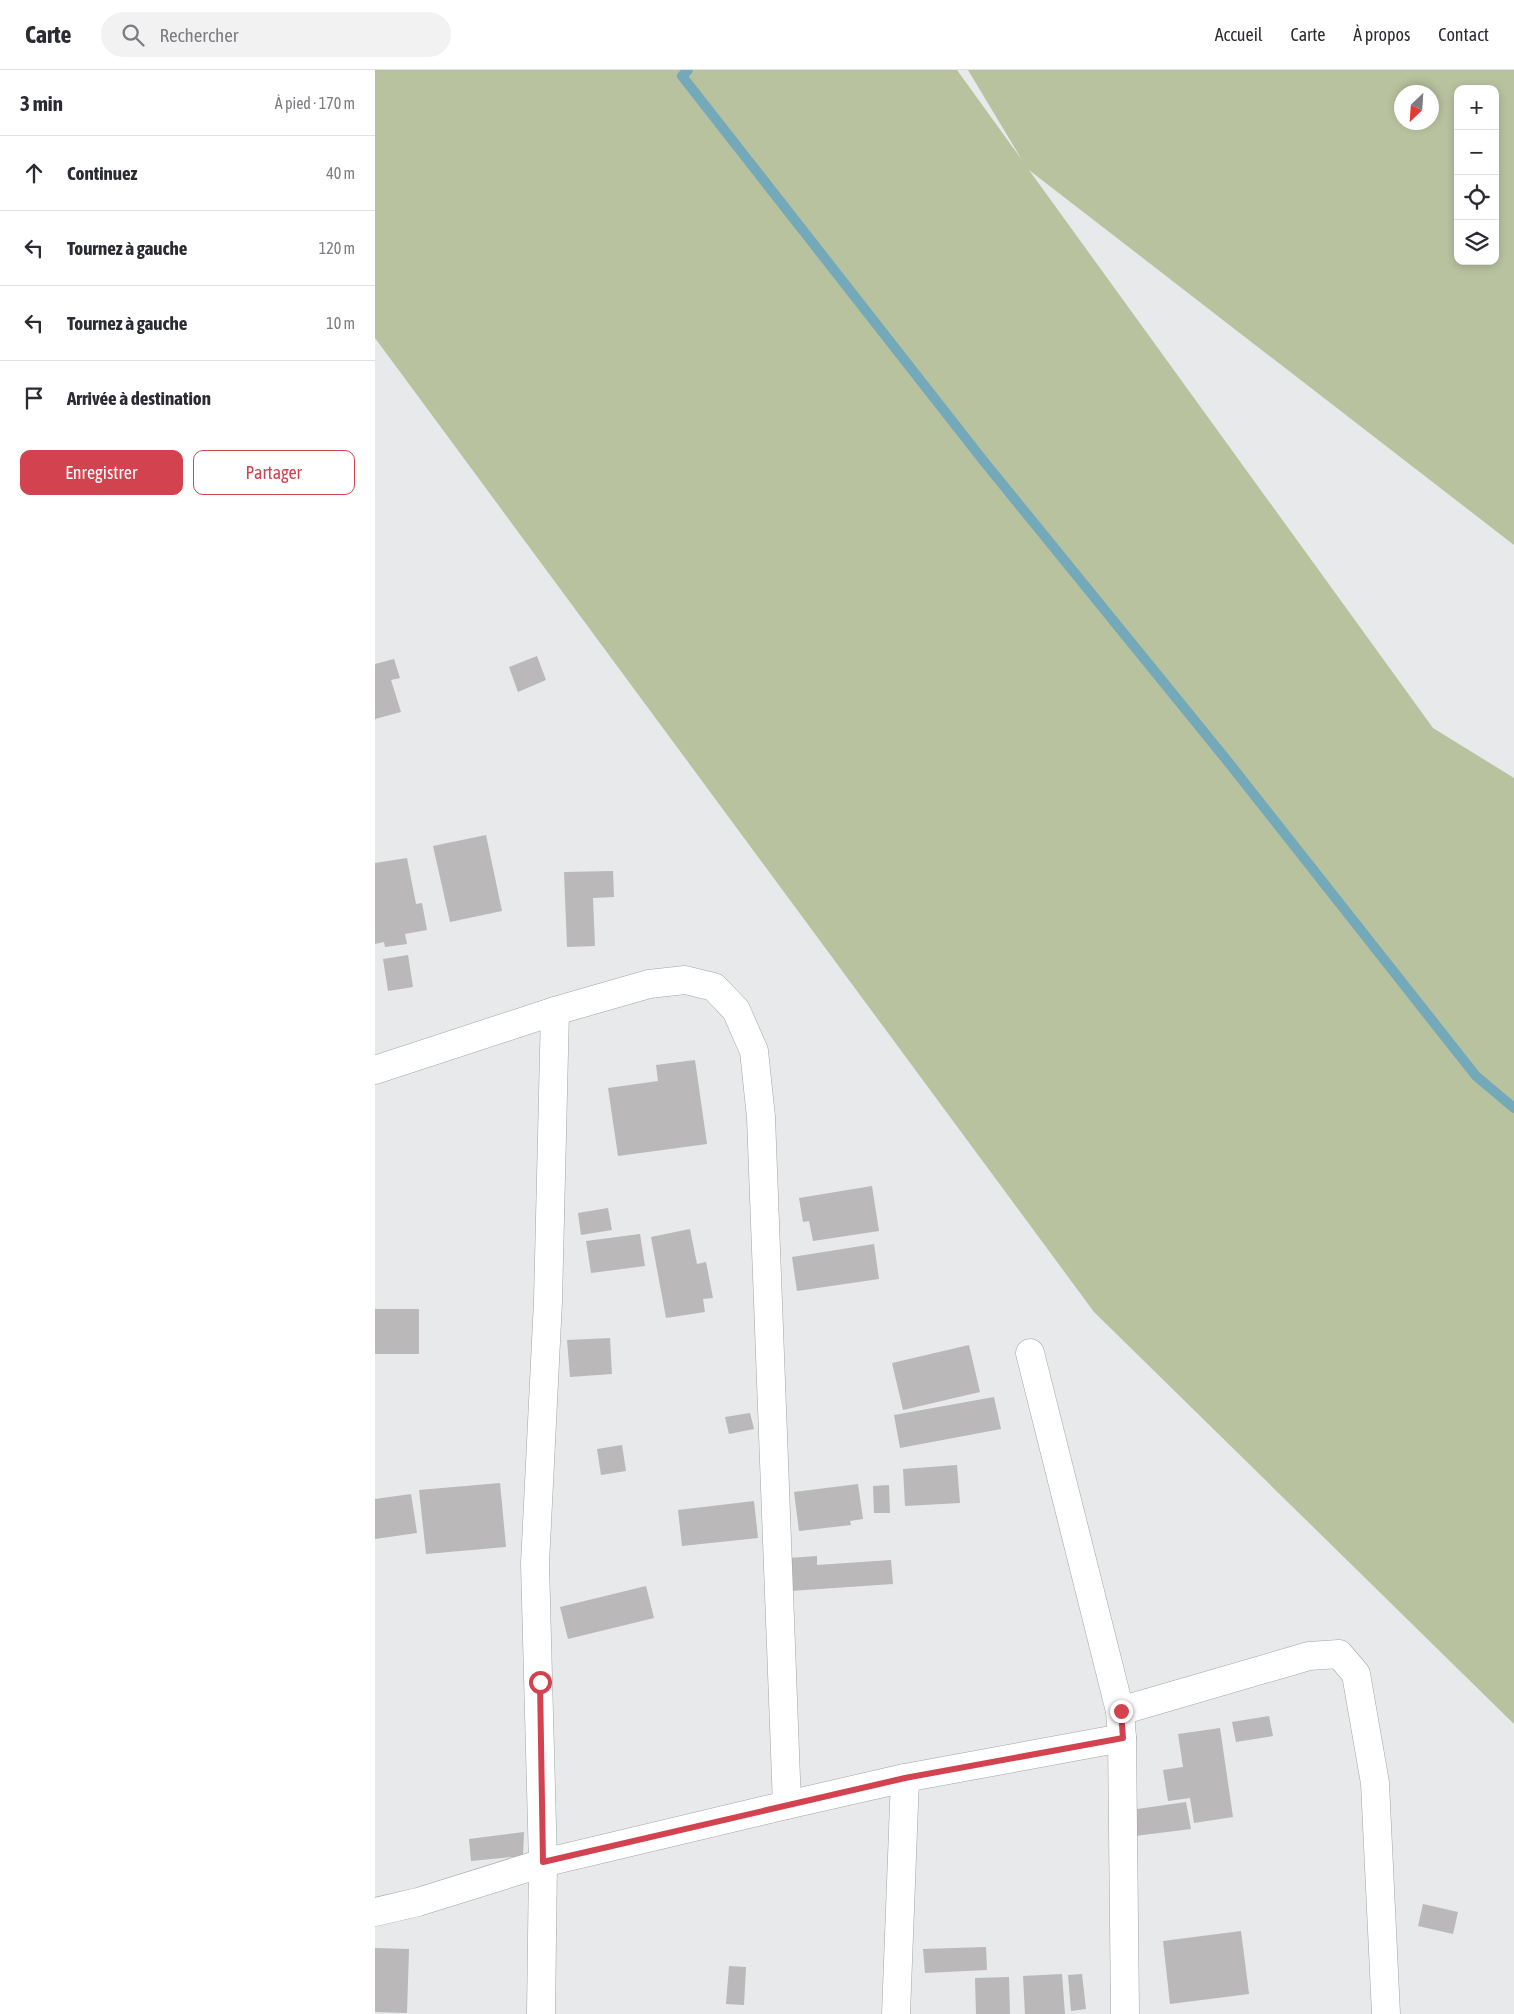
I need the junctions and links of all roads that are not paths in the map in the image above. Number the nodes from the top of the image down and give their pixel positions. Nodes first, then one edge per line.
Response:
1 (555, 1011) junction
2 (375, 1070) edge
3 (1030, 1353) dead end
4 (1121, 1711) junction
5 (1123, 1738) junction
6 (905, 1778) junction
7 (787, 1805) junction
8 (543, 1862) junction
9 (375, 1912) edge
10 (541, 2014) edge
11 (896, 2014) edge
12 (1125, 2014) edge
13 (1386, 2014) edge

1 - 2 street
1 - 7 street
1 - 8 street
3 - 4 street
4 - 5 street
4 - 13 street
5 - 6 street
5 - 12 street
6 - 7 street
6 - 11 street
7 - 8 street
8 - 9 street
8 - 10 street

